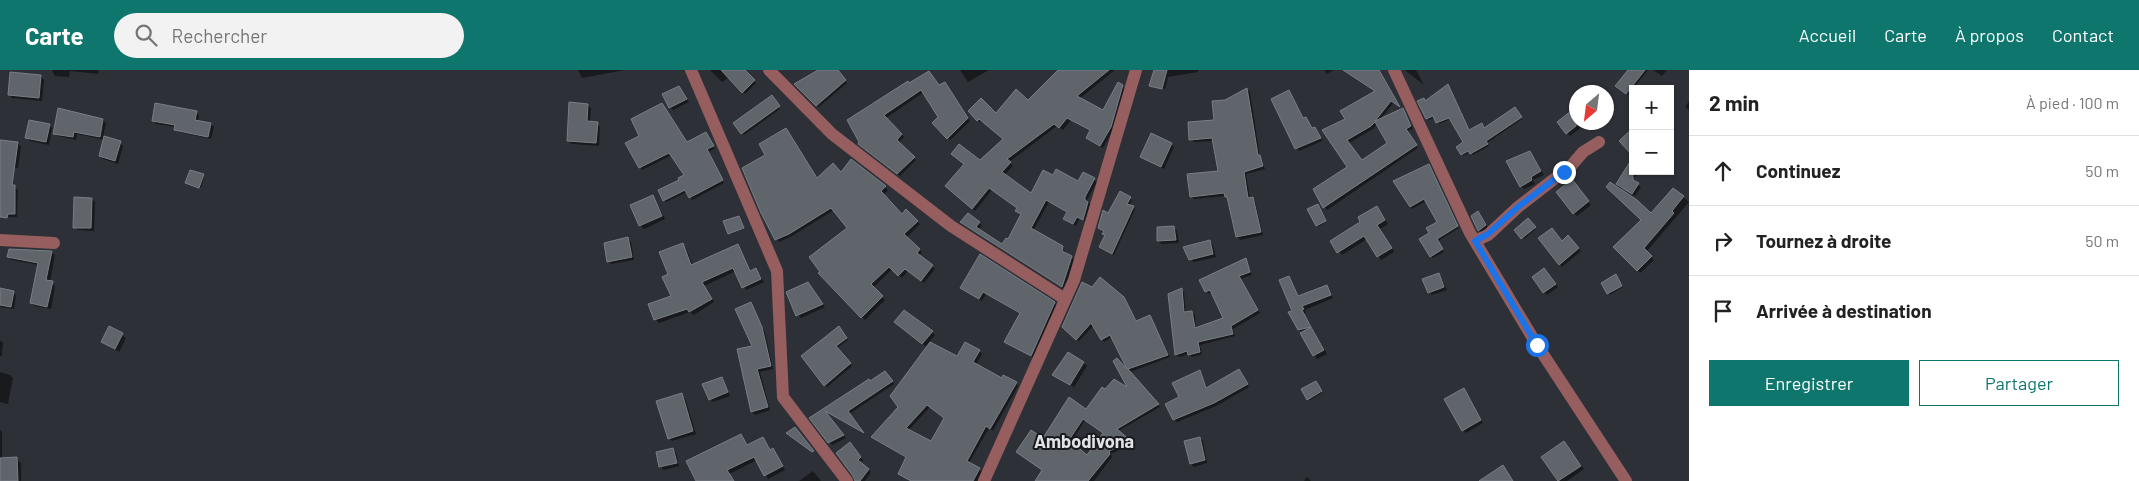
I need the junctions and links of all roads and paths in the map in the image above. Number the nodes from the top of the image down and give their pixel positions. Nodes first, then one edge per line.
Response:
1 (691, 70) edge
2 (769, 70) edge
3 (1136, 70) edge
4 (1394, 70) edge
5 (1599, 142) dead end
6 (0, 240) edge
7 (1475, 241) junction
8 (54, 243) dead end
9 (1065, 299) junction
10 (847, 481) edge
11 (984, 481) edge
12 (1626, 481) edge

1 - 10 street
2 - 9 street
3 - 9 street
4 - 7 street
5 - 7 street
6 - 8 street
7 - 12 street
9 - 11 street

